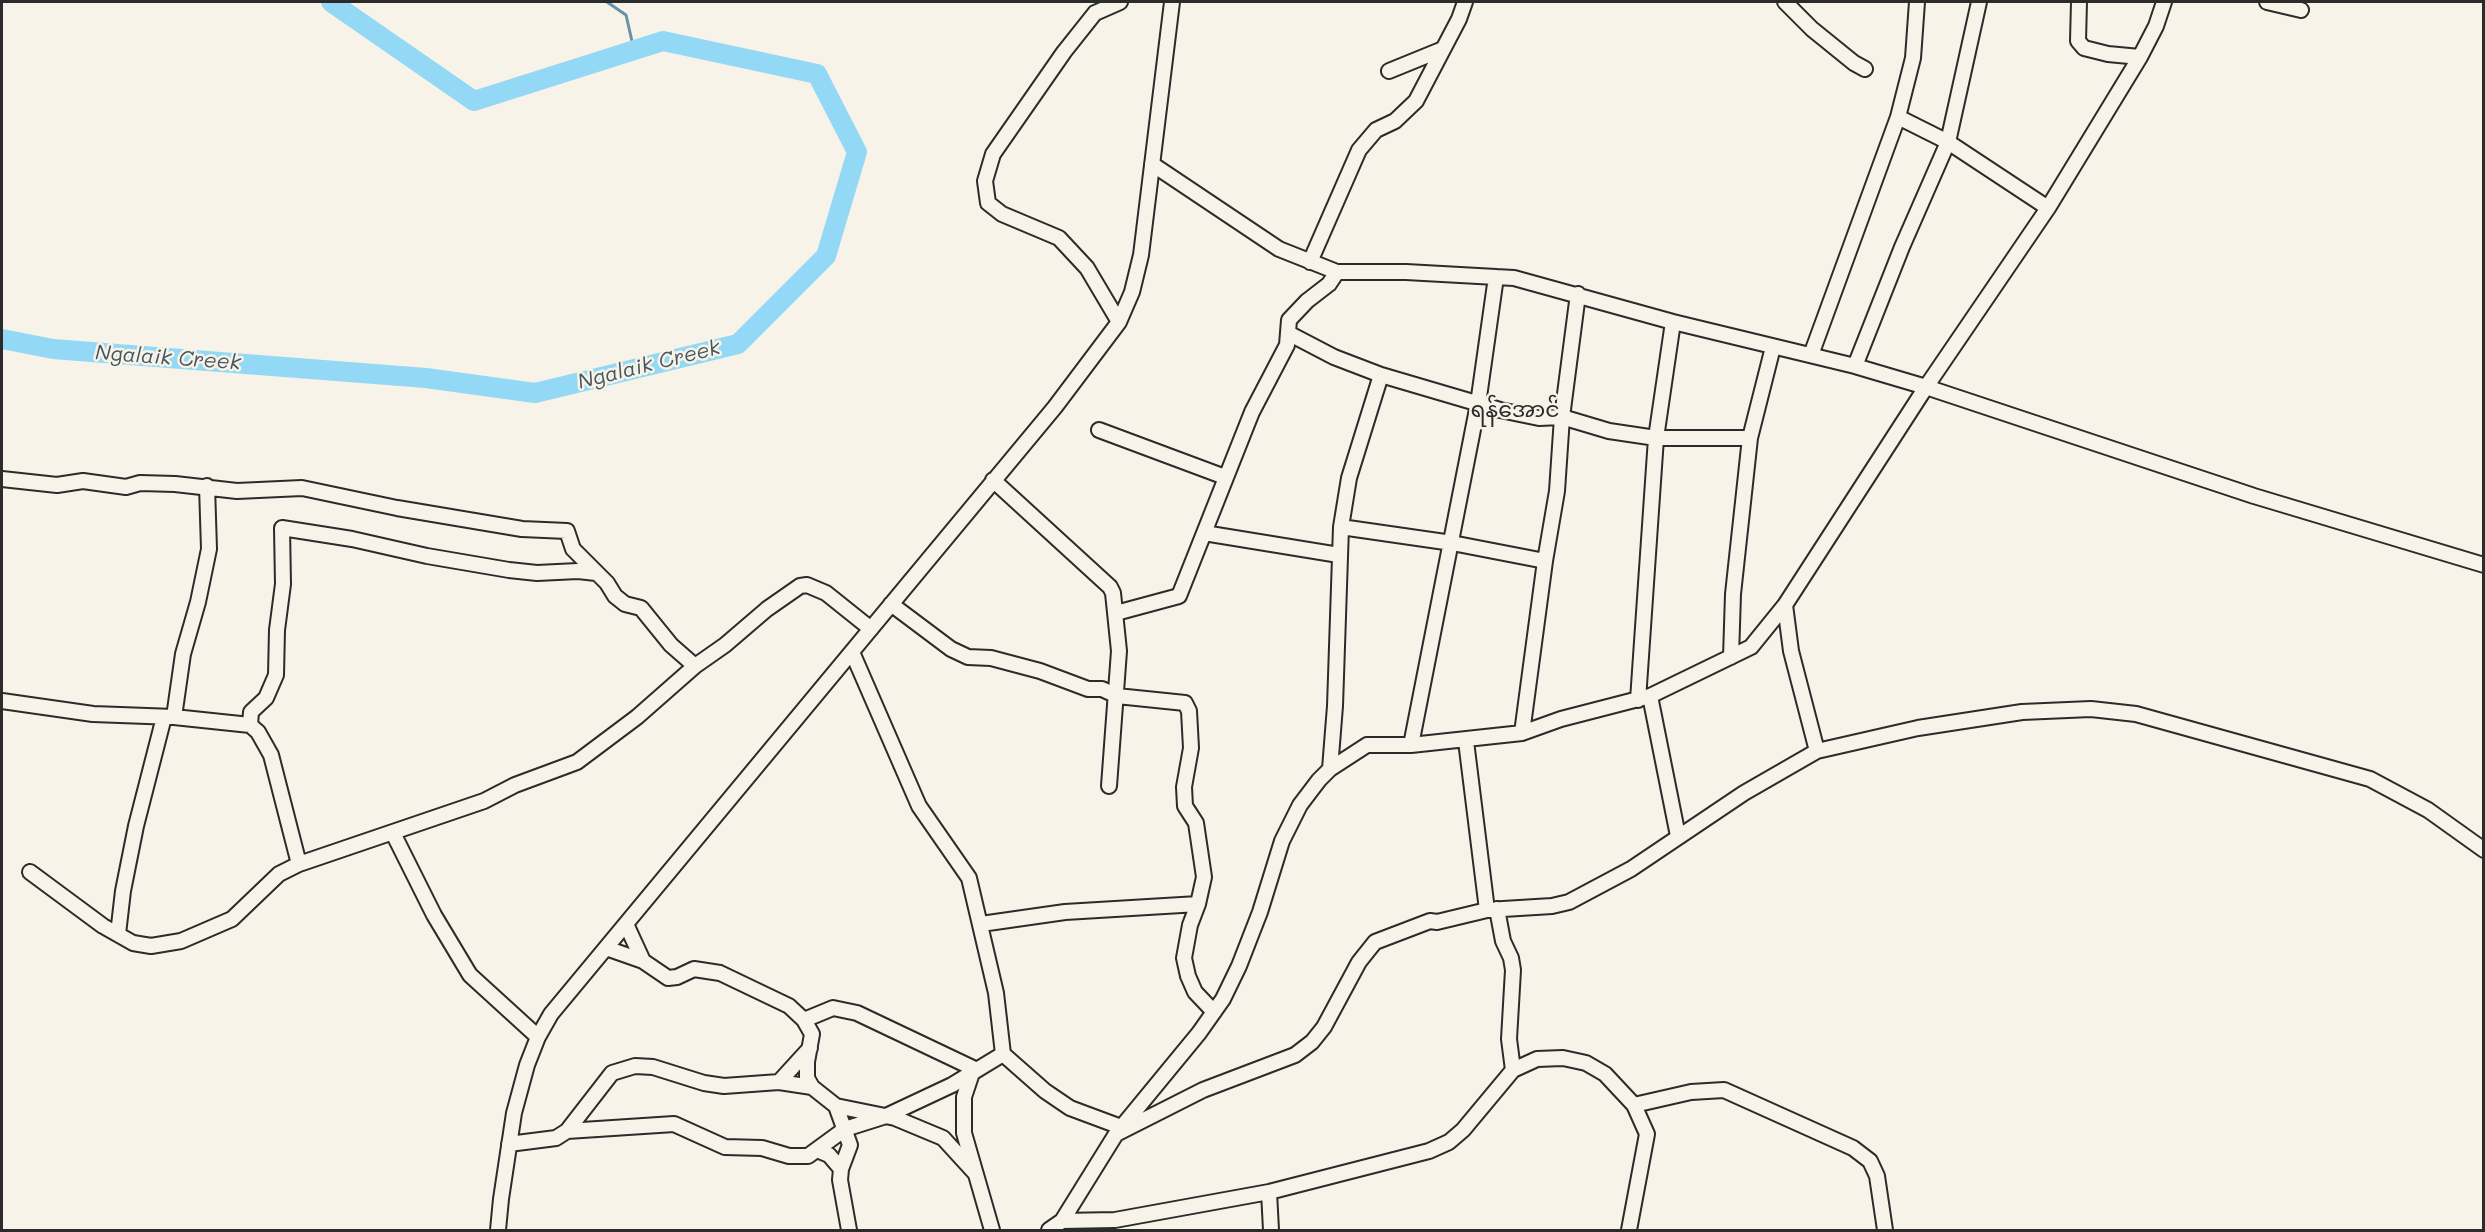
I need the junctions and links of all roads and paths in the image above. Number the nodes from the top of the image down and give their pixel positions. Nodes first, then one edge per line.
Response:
1 (1120, 2) edge
2 (1465, 2) edge
3 (1785, 2) edge
4 (1917, 2) edge
5 (1979, 2) edge
6 (2079, 2) edge
7 (2164, 2) edge
8 (2267, 2) edge
9 (1169, 3) edge
10 (2301, 10) dead end
11 (1443, 49) junction
12 (2140, 57) junction
13 (1865, 69) dead end
14 (1389, 70) dead end
15 (1898, 117) junction
16 (1948, 142) junction
17 (1152, 164) junction
18 (2048, 208) junction
19 (1310, 262) junction
20 (1337, 272) junction
21 (1496, 277) junction
22 (1578, 294) junction
23 (1119, 322) junction
24 (1673, 322) junction
25 (1288, 333) junction
26 (1773, 347) junction
27 (1811, 355) junction
28 (1855, 366) junction
29 (1381, 375) junction
30 (1926, 387) junction
31 (1478, 404) junction
32 (1562, 417) junction
33 (1099, 430) dead end
34 (1656, 438) junction
35 (1750, 438) junction
36 (1225, 477) junction
37 (2, 479) edge
38 (993, 480) junction
39 (207, 486) junction
40 (1341, 527) junction
41 (1204, 533) junction
42 (1452, 543) junction
43 (1339, 555) junction
44 (1545, 561) junction
45 (2484, 566) edge
46 (597, 574) junction
47 (891, 604) junction
48 (1785, 605) junction
49 (1116, 613) junction
50 (871, 629) junction
51 (852, 652) junction
52 (1731, 657) junction
53 (695, 666) junction
54 (1117, 696) junction
55 (1644, 698) junction
56 (2, 701) edge
57 (169, 717) junction
58 (250, 726) junction
59 (1522, 733) junction
60 (1466, 741) junction
61 (1411, 746) junction
62 (1817, 751) junction
63 (1330, 769) junction
64 (1109, 786) dead end
65 (393, 832) junction
66 (1678, 836) junction
67 (2484, 850) edge
68 (299, 864) junction
69 (30, 872) dead end
70 (1198, 904) junction
71 (1492, 909) junction
72 (626, 924) junction
73 (981, 924) junction
74 (118, 934) junction
75 (606, 948) junction
76 (643, 961) junction
77 (1214, 1012) junction
78 (804, 1020) junction
79 (538, 1036) junction
80 (810, 1048) junction
81 (1003, 1054) junction
82 (1513, 1070) junction
83 (975, 1072) junction
84 (779, 1082) junction
85 (812, 1088) junction
86 (832, 1103) junction
87 (1634, 1105) junction
88 (886, 1116) junction
89 (845, 1130) junction
90 (1119, 1130) junction
91 (567, 1131) junction
92 (509, 1144) junction
93 (822, 1147) junction
94 (841, 1169) junction
95 (975, 1173) junction
96 (1269, 1192) junction
97 (1062, 1221) junction
98 (498, 1230) edge
99 (849, 1230) edge
100 (992, 1230) edge
101 (1049, 1230) edge
102 (1271, 1230) edge
103 (1629, 1230) edge
104 (1885, 1230) edge

1 - 23 street
2 - 11 street
3 - 13 street
4 - 15 street
5 - 16 street
6 - 12 street
7 - 12 street
8 - 10 street
9 - 17 street
11 - 14 street
11 - 19 street
12 - 18 street
15 - 16 street
15 - 27 street
16 - 18 street
16 - 28 street
17 - 19 street
17 - 23 street
18 - 30 street
19 - 20 street
20 - 21 street
20 - 25 street
21 - 22 street
21 - 31 street
22 - 24 street
22 - 32 street
23 - 38 street
24 - 26 street
24 - 34 street
25 - 29 street
25 - 36 street
26 - 27 street
26 - 35 street
27 - 28 street
28 - 30 street
29 - 31 street
29 - 40 street
30 - 45 street
30 - 48 street
31 - 32 street
31 - 42 street
32 - 34 street
32 - 44 street
33 - 36 street
34 - 35 street
34 - 55 street
35 - 52 street
36 - 41 street
37 - 39 street
38 - 47 street
38 - 49 street
39 - 46 street
39 - 57 street
40 - 42 street
40 - 43 street
41 - 43 street
41 - 49 street
42 - 44 street
42 - 61 street
43 - 63 street
44 - 59 street
46 - 53 street
46 - 58 street
47 - 50 street
47 - 54 street
48 - 52 street
48 - 62 street
49 - 54 street
50 - 51 street
50 - 53 street
51 - 72 street
51 - 73 street
52 - 55 street
53 - 65 street
54 - 64 street
54 - 70 street
55 - 59 street
55 - 66 street
56 - 57 street
57 - 58 street
57 - 74 street
58 - 68 street
59 - 60 street
60 - 61 street
60 - 71 street
61 - 63 street
62 - 66 street
62 - 67 street
63 - 77 street
65 - 68 street
65 - 79 street
66 - 71 street
68 - 74 street
69 - 74 street
70 - 73 street
70 - 77 street
71 - 82 street
71 - 90 street
72 - 75 street
72 - 76 street
73 - 81 street
75 - 76 street
75 - 79 street
76 - 78 street
77 - 90 street
78 - 80 street
78 - 83 street
79 - 92 street
80 - 84 street
80 - 85 street
81 - 83 street
81 - 90 street
82 - 87 street
82 - 96 street
83 - 88 street
83 - 95 street
84 - 85 street
84 - 91 street
85 - 86 street
86 - 88 street
86 - 89 street
86 - 93 street
87 - 103 street
87 - 104 street
88 - 89 street
88 - 95 street
89 - 93 street
89 - 94 street
90 - 97 street
91 - 92 street
91 - 93 street
92 - 98 street
93 - 94 street
94 - 99 street
95 - 100 street
96 - 97 street
96 - 102 street
97 - 101 street

